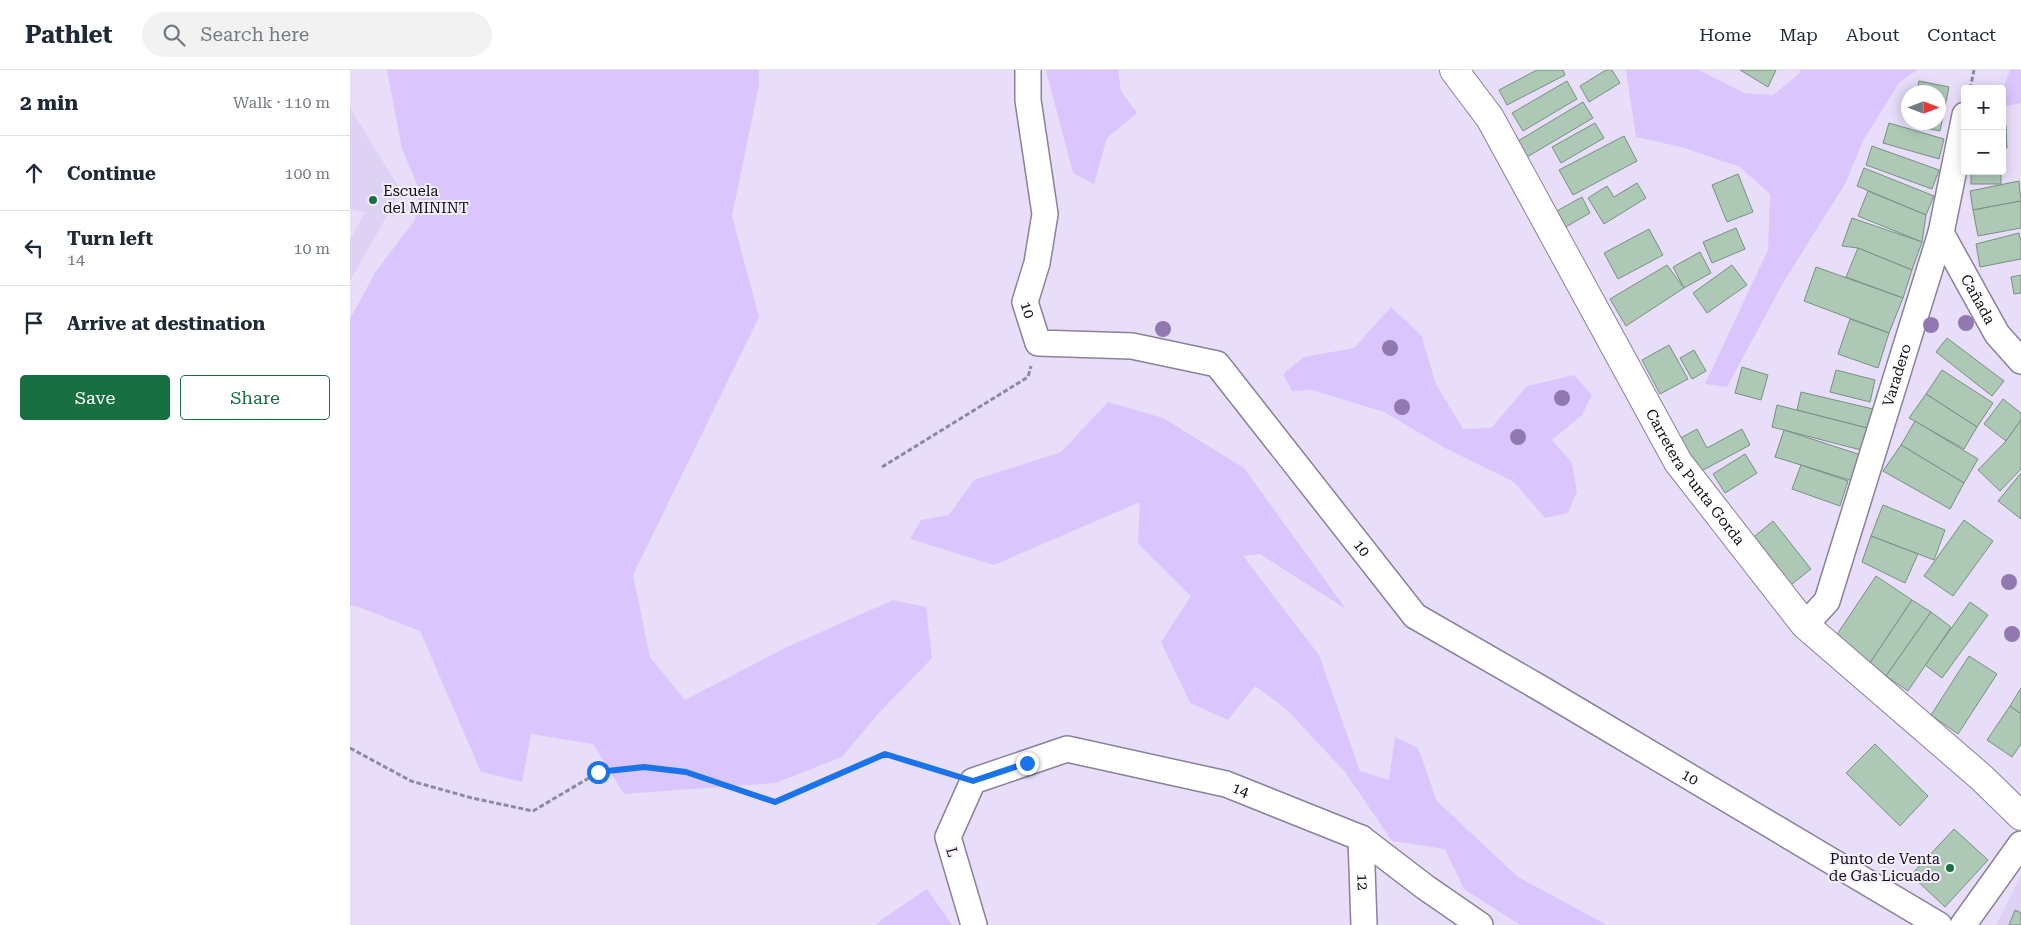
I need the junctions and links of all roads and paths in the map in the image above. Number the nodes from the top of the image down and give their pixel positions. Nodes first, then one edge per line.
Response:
1 (1028, 70) edge
2 (1454, 70) edge
3 (1974, 70) edge
4 (1971, 85) edge
5 (1962, 130) edge
6 (1941, 233) junction
7 (1038, 344) junction
8 (2021, 361) edge
9 (882, 467) dead end
10 (1805, 624) junction
11 (350, 748) edge
12 (973, 781) junction
13 (2021, 816) edge
14 (1361, 838) junction
15 (2021, 844) edge
16 (974, 925) edge
17 (1364, 925) edge
18 (1480, 925) edge
19 (1938, 925) edge
20 (1963, 925) edge

1 - 7 street, 10
2 - 10 main road, Carretera Punta Gorda
3 - 4 path
5 - 6 street, Varadero
6 - 8 street, Cañada
6 - 10 street, Varadero
7 - 9 path
7 - 19 street, 10
10 - 13 main road, Carretera Punta Gorda
11 - 12 path
12 - 14 street, 14
12 - 16 street, L
14 - 17 street, 12
14 - 18 street, 14
15 - 20 street

